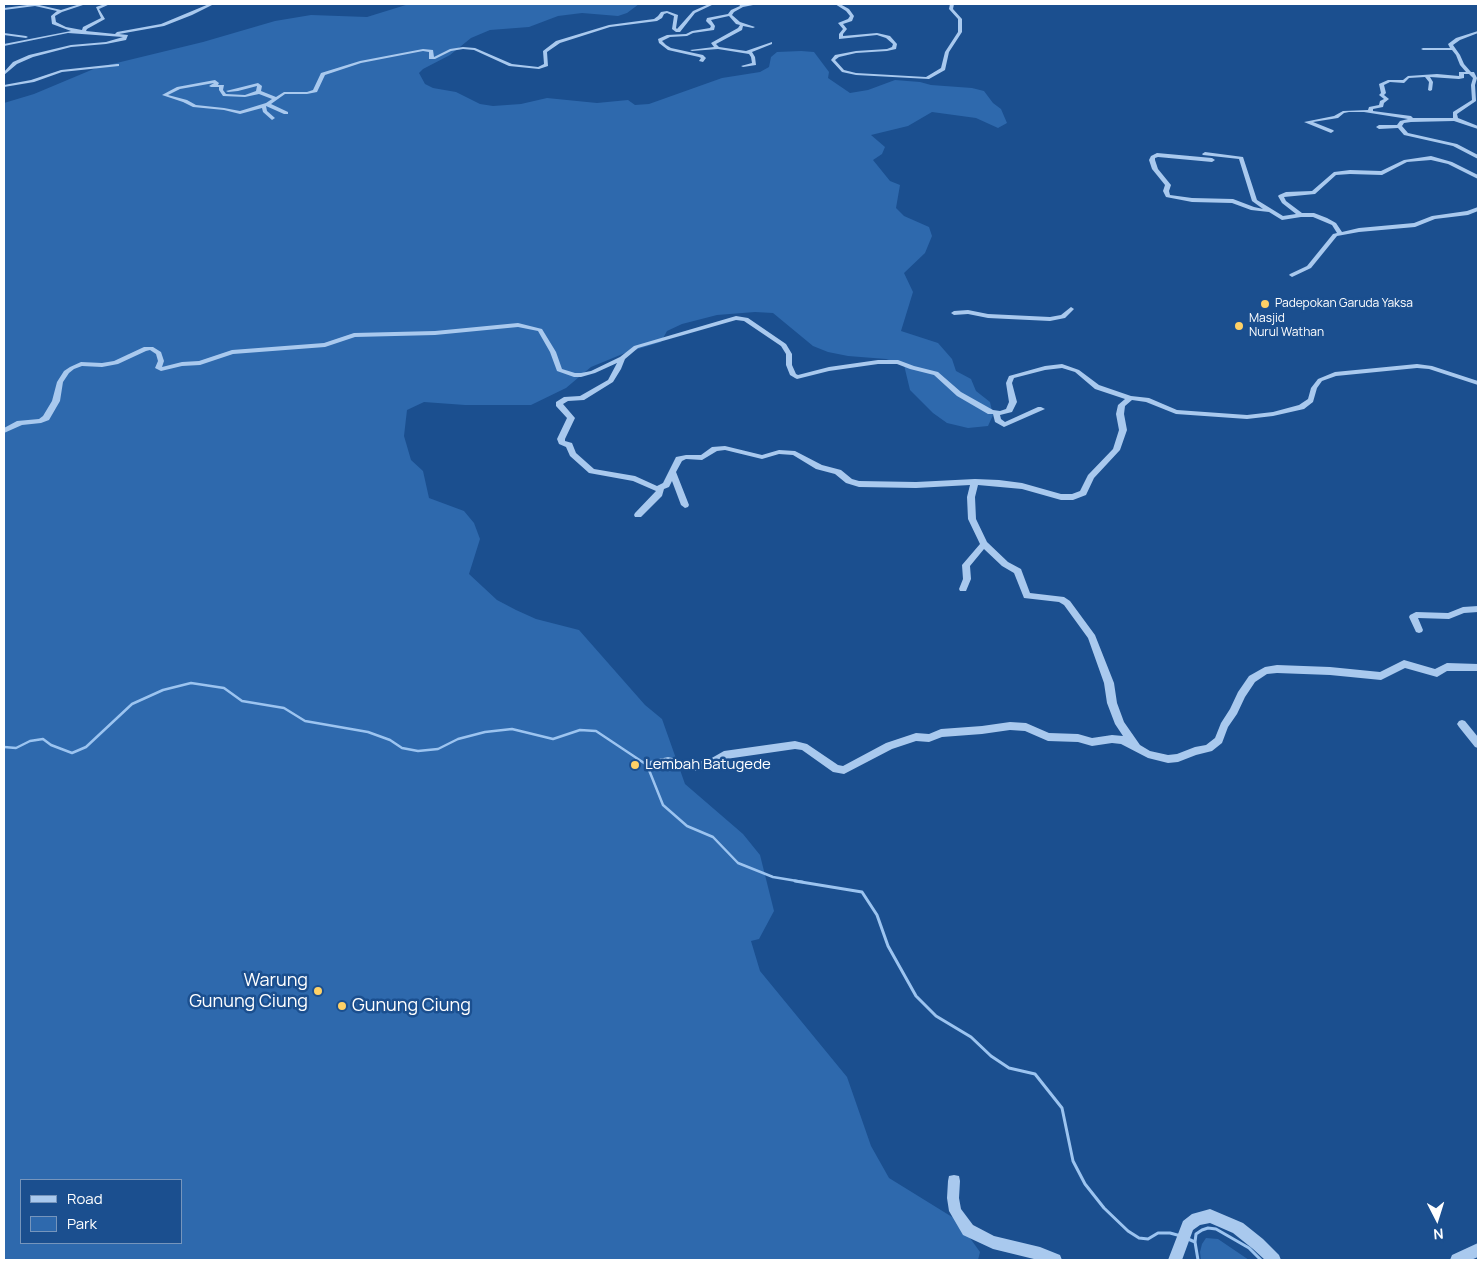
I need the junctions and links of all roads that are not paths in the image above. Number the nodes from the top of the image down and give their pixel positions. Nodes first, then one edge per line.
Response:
1 (84, 4) edge
2 (108, 4) edge
3 (212, 4) edge
4 (712, 4) edge
5 (756, 4) edge
6 (837, 4) edge
7 (952, 4) edge
8 (741, 5) edge
9 (4, 9) edge
10 (61, 11) junction
11 (730, 15) junction
12 (742, 24) junction
13 (753, 26) dead end
14 (706, 31) junction
15 (84, 32) junction
16 (1478, 32) edge
17 (4, 34) edge
18 (113, 34) junction
19 (34, 38) junction
20 (716, 40) dead end
21 (770, 43) dead end
22 (4, 45) edge
23 (718, 48) junction
24 (1423, 49) dead end
25 (1452, 49) junction
26 (692, 50) dead end
27 (748, 52) junction
28 (701, 61) dead end
29 (117, 65) dead end
30 (743, 66) dead end
31 (1476, 67) dead end
32 (1470, 72) junction
33 (4, 74) edge
34 (1427, 76) junction
35 (4, 86) edge
36 (220, 90) junction
37 (1430, 90) dead end
38 (259, 92) junction
39 (275, 98) junction
40 (266, 105) junction
41 (1370, 112) junction
42 (286, 113) dead end
43 (272, 118) dead end
44 (1455, 119) junction
45 (1416, 120) junction
46 (1399, 126) junction
47 (1380, 127) dead end
48 (1478, 128) edge
49 (1467, 130) dead end
50 (1331, 131) dead end
51 (1205, 154) dead end
52 (1478, 157) edge
53 (1243, 162) junction
54 (1478, 176) edge
55 (1478, 209) edge
56 (1269, 212) junction
57 (1300, 215) junction
58 (1341, 234) junction
59 (1292, 275) dead end
60 (1071, 310) dead end
61 (954, 313) dead end
62 (622, 358) junction
63 (1478, 383) edge
64 (1130, 398) junction
65 (1041, 409) dead end
66 (996, 413) junction
67 (4, 431) edge
68 (673, 473) junction
69 (975, 482) junction
70 (660, 489) junction
71 (685, 505) dead end
72 (638, 515) dead end
73 (984, 544) junction
74 (963, 589) dead end
75 (1478, 609) edge
76 (1419, 630) dead end
77 (1478, 668) edge
78 (1462, 724) dead end
79 (1478, 744) edge
80 (1135, 745) junction
81 (653, 764) dead end
82 (954, 1180) dead end
83 (1478, 1250) edge
84 (1055, 1260) edge
85 (1175, 1260) edge
86 (1274, 1260) edge
87 (1457, 1260) edge

1 - 10 street
2 - 15 street
3 - 18 street
4 - 39 street
5 - 8 street
6 - 7 street
8 - 11 street
9 - 10 street
10 - 15 street
11 - 12 street
11 - 14 street
12 - 13 street
12 - 23 street
14 - 20 street
14 - 28 street
15 - 18 street
15 - 19 street
16 - 25 street
17 - 19 street
18 - 33 street
19 - 22 street
21 - 27 street
23 - 26 street
23 - 27 street
24 - 25 street
25 - 32 street
27 - 30 street
29 - 35 street
31 - 32 street
32 - 34 street
32 - 44 street
34 - 37 street
34 - 41 street
36 - 38 street
36 - 38 street
36 - 40 street
38 - 39 street
39 - 40 street
40 - 42 street
40 - 43 street
41 - 45 street
41 - 50 street
44 - 45 street
44 - 48 street
45 - 46 street
46 - 47 street
46 - 52 street
48 - 49 street
51 - 53 street
53 - 56 street
53 - 56 street
54 - 57 street
55 - 58 street
56 - 57 street
57 - 58 street
58 - 59 street
60 - 61 street
62 - 66 street
62 - 67 street
62 - 70 street
63 - 64 street
64 - 66 street
64 - 69 street
65 - 66 street
68 - 69 street
68 - 70 street
68 - 71 street
69 - 73 street
70 - 72 street
73 - 74 street
73 - 80 street
75 - 76 street
77 - 80 street
78 - 79 street
80 - 81 street
82 - 84 street
83 - 87 street
85 - 86 street

